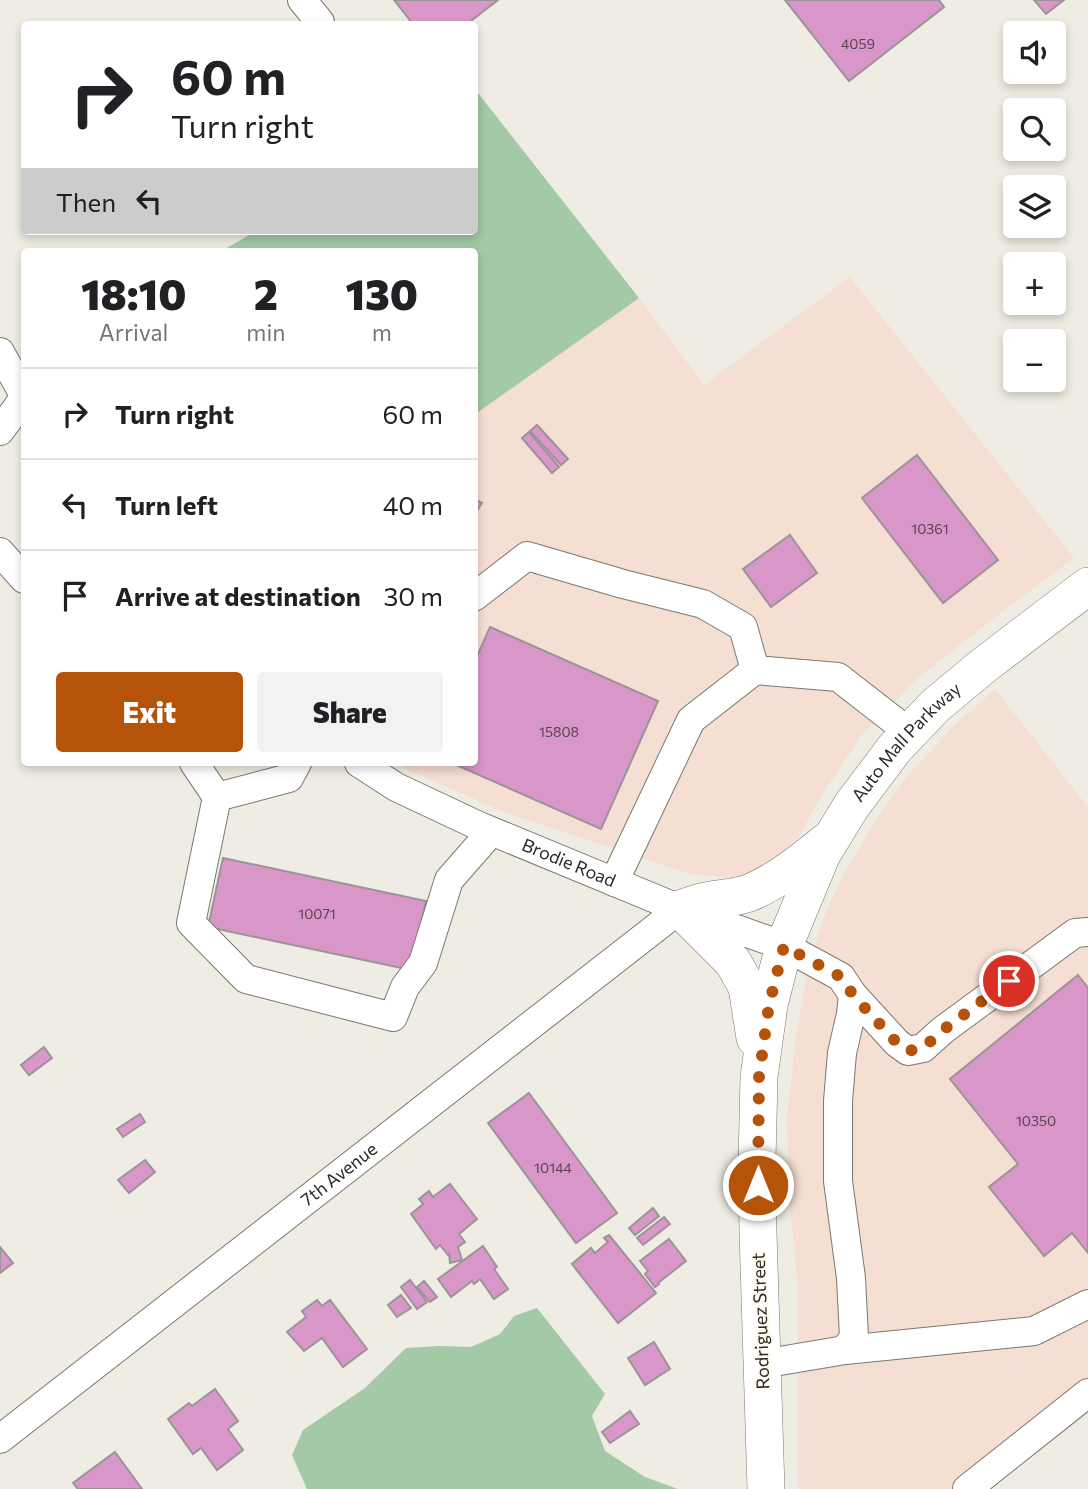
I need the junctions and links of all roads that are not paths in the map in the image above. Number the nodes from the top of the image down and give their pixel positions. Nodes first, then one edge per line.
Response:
1 (0, 352) edge
2 (21, 391) edge
3 (21, 401) edge
4 (0, 431) edge
5 (0, 552) edge
6 (21, 576) edge
7 (1088, 586) edge
8 (478, 594) edge
9 (755, 670) junction
10 (910, 733) junction
11 (196, 766) edge
12 (295, 766) edge
13 (364, 766) edge
14 (217, 797) junction
15 (491, 832) junction
16 (831, 838) junction
17 (614, 882) junction
18 (680, 909) junction
19 (1088, 932) edge
20 (784, 946) junction
21 (853, 995) junction
22 (759, 1077) junction
23 (1088, 1304) edge
24 (845, 1350) junction
25 (762, 1364) junction
26 (1088, 1394) edge
27 (0, 1439) edge
28 (766, 1489) edge
29 (967, 1489) edge

1 - 2 street
3 - 4 street
5 - 6 street
7 - 10 main road, Auto Mall Parkway
8 - 9 street
9 - 10 street
9 - 17 street
10 - 16 main road, Auto Mall Parkway
11 - 14 street
12 - 14 street
13 - 15 street, Brodie Road
14 - 15 street
15 - 17 street, Brodie Road
16 - 18 main road
16 - 20 main road, Auto Mall Parkway
17 - 18 street, Brodie Road
18 - 20 street, Brodie Road
18 - 22 main road
18 - 27 street, 7th Avenue
19 - 21 street, Brodie Road
20 - 21 street, Brodie Road
20 - 22 main road, Rodriguez Street
21 - 24 street
22 - 25 main road, Rodriguez Street
23 - 24 street
24 - 25 street
25 - 28 main road, Rodriguez Street
26 - 29 street

